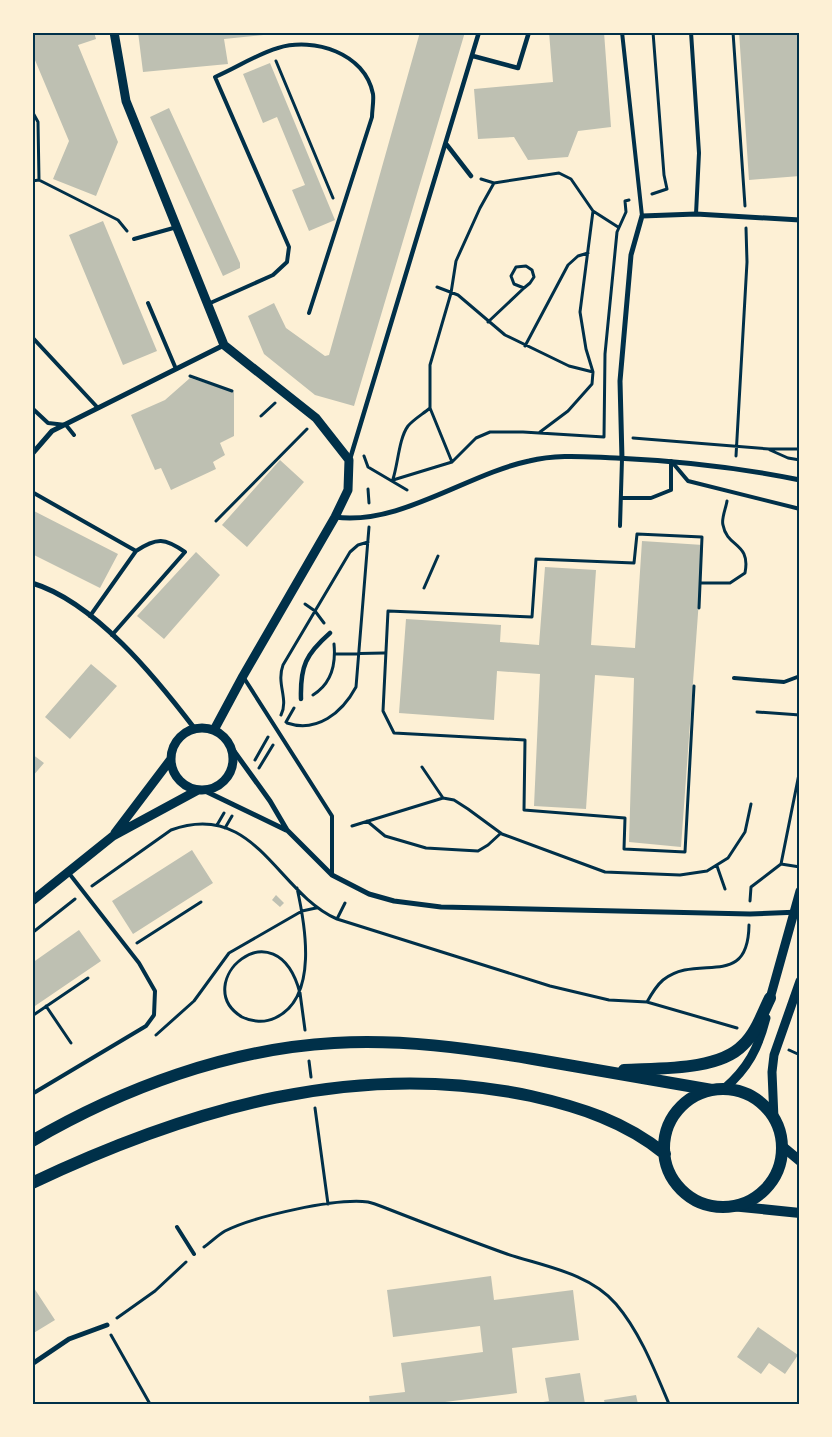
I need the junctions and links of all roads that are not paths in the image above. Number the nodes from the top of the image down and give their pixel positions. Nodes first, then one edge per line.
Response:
1 (114, 32) edge
2 (480, 32) edge
3 (529, 32) edge
4 (622, 32) edge
5 (691, 32) edge
6 (473, 56) junction
7 (447, 145) junction
8 (472, 176) dead end
9 (696, 214) junction
10 (642, 216) junction
11 (800, 220) edge
12 (177, 226) junction
13 (134, 239) road end
14 (148, 303) dead end
15 (208, 304) junction
16 (309, 313) dead end
17 (32, 337) edge
18 (224, 345) junction
19 (176, 369) junction
20 (32, 408) edge
21 (98, 408) junction
22 (66, 425) junction
23 (74, 435) dead end
24 (32, 454) edge
25 (622, 459) junction
26 (350, 460) junction
27 (671, 461) junction
28 (800, 480) edge
29 (32, 492) edge
30 (622, 498) junction
31 (800, 509) edge
32 (335, 517) junction
33 (620, 526) dead end
34 (136, 551) junction
35 (32, 583) edge
36 (90, 616) junction
37 (330, 633) dead end
38 (112, 635) junction
39 (243, 676) junction
40 (800, 676) edge
41 (734, 678) dead end
42 (301, 699) dead end
43 (195, 729) junction
44 (214, 730) junction
45 (231, 747) junction
46 (171, 759) junction
47 (201, 790) junction
48 (286, 830) junction
49 (113, 836) junction
50 (68, 872) junction
51 (332, 875) junction
52 (800, 891) edge
53 (32, 901) edge
54 (797, 912) edge
55 (800, 981) edge
56 (770, 998) junction
57 (604, 1071) junction
58 (718, 1090) junction
59 (32, 1094) edge
60 (774, 1119) junction
61 (32, 1142) edge
62 (782, 1146) junction
63 (665, 1154) junction
64 (800, 1161) edge
65 (32, 1183) edge
66 (731, 1206) junction
67 (800, 1213) edge
68 (177, 1227) dead end
69 (194, 1254) road end
70 (107, 1325) road end
71 (32, 1364) edge

1 - 12 street
2 - 6 street
3 - 6 street
4 - 10 lane
5 - 9 lane
6 - 7 street
7 - 8 street
7 - 26 street
9 - 10 street
9 - 11 street
10 - 25 street
12 - 13 lane
12 - 15 street
14 - 19 lane
15 - 16 lane
15 - 18 street
17 - 21 lane
18 - 19 street
18 - 26 street
19 - 21 street
20 - 22 lane
21 - 22 street
22 - 23 lane
22 - 24 street
25 - 27 street
25 - 30 lane
25 - 32 street
26 - 32 street
27 - 28 street
27 - 30 lane
27 - 31 lane
29 - 34 lane
30 - 33 lane
32 - 39 street
34 - 36 lane
34 - 38 lane
35 - 36 street
36 - 38 street
37 - 42 street
38 - 43 street
39 - 44 street
39 - 51 lane
40 - 41 lane
43 - 44 street
43 - 46 street
44 - 45 street
45 - 47 street
45 - 48 street
46 - 47 street
46 - 49 street
47 - 48 street
47 - 49 street
48 - 51 street
49 - 50 street
50 - 53 street
50 - 59 lane
51 - 54 street
52 - 54 street
54 - 56 street
55 - 60 street
56 - 57 main road
56 - 58 street
57 - 58 main road
57 - 61 main road
58 - 60 main road
58 - 63 main road
60 - 62 main road
62 - 64 main road
62 - 66 main road
63 - 65 main road
63 - 66 main road
66 - 67 main road
68 - 69 lane
70 - 71 street

